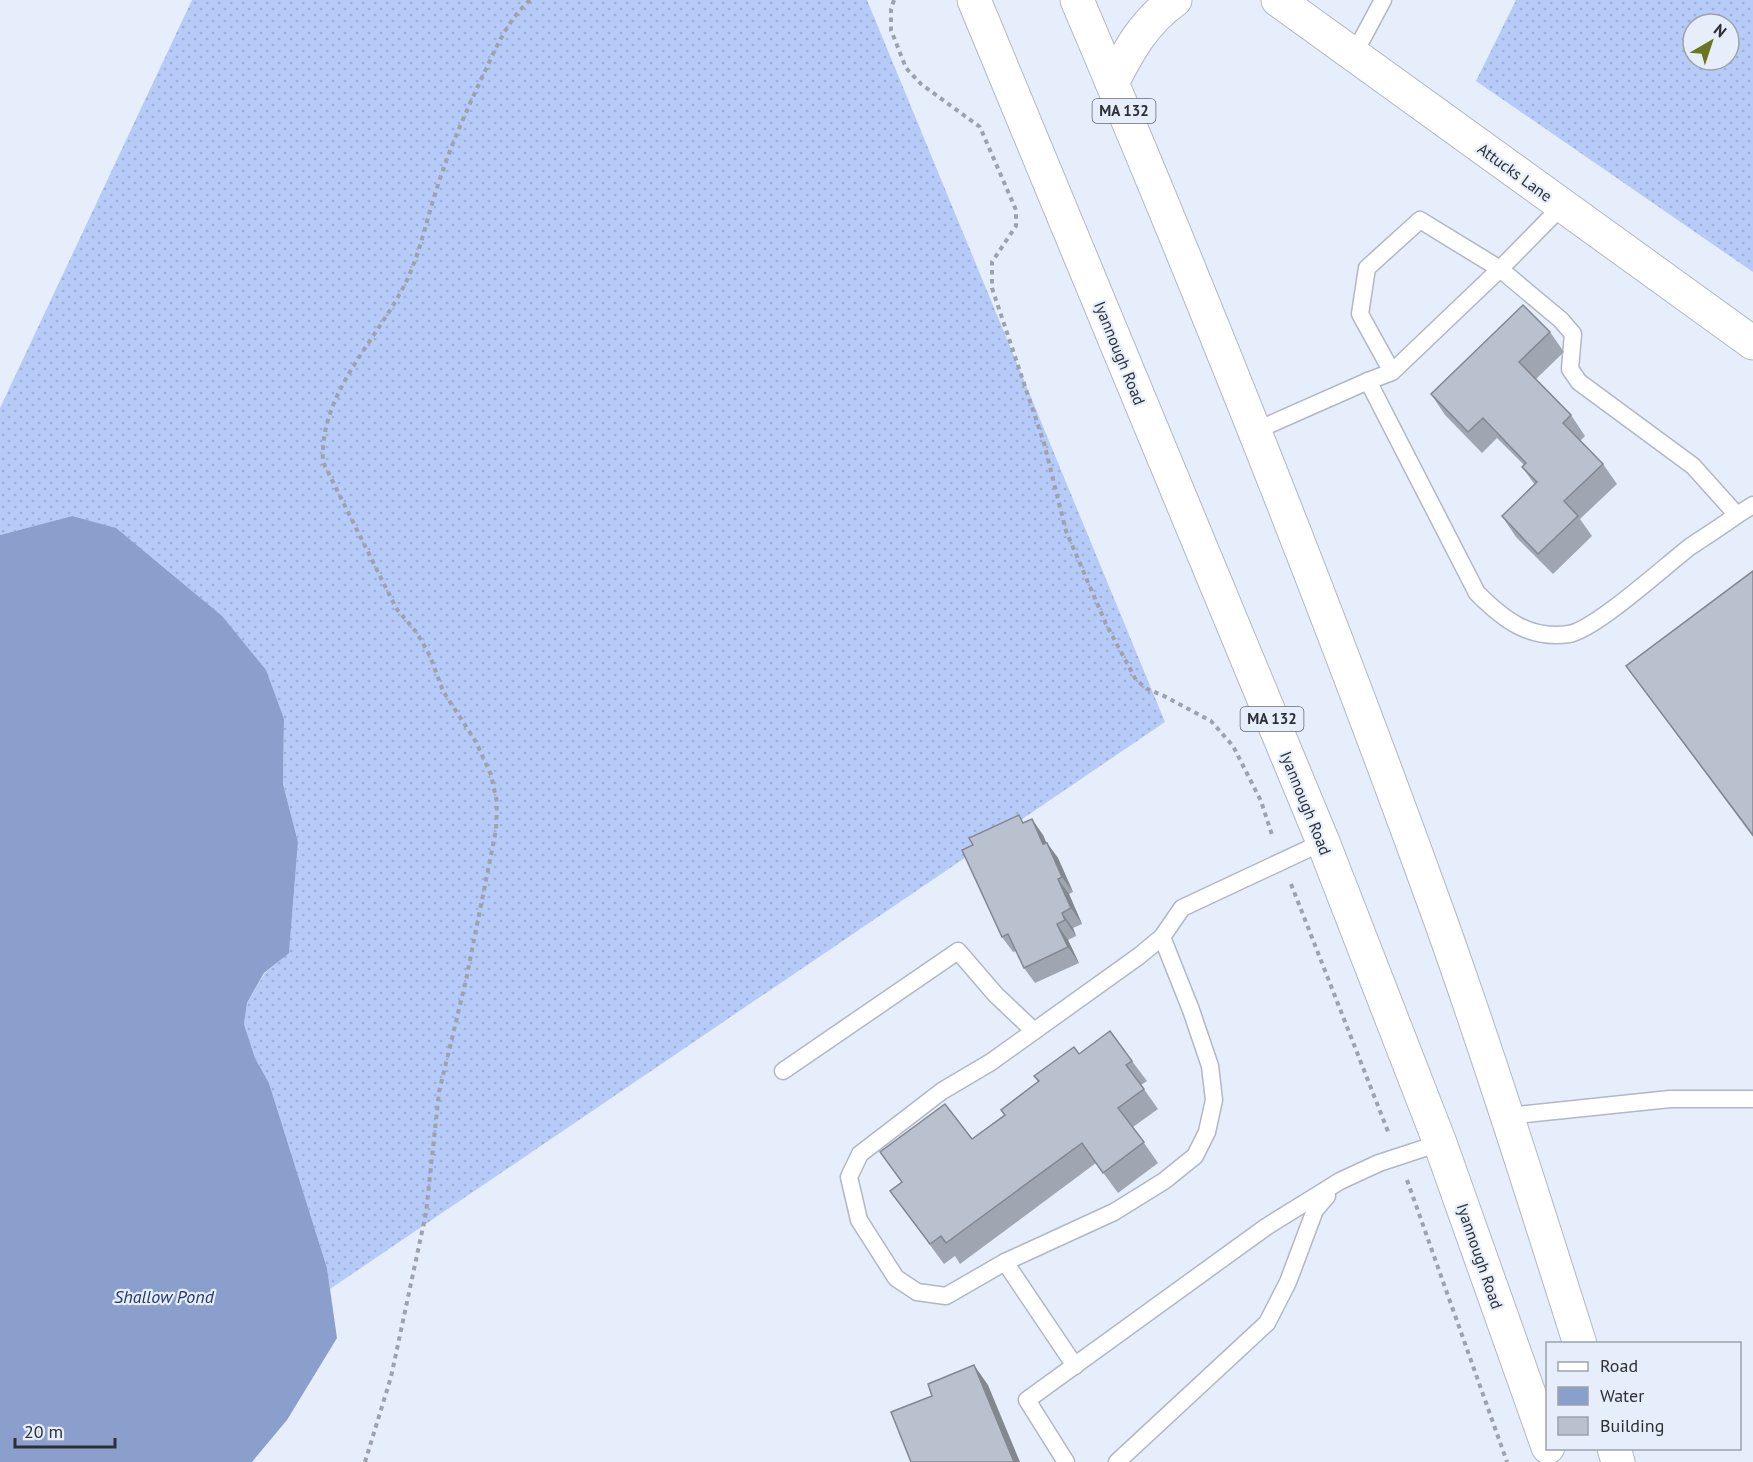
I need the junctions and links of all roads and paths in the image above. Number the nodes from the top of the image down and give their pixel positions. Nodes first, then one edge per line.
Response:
1 (530, 0) edge
2 (894, 0) edge
3 (974, 0) edge
4 (1077, 0) edge
5 (1175, 0) edge
6 (1278, 0) edge
7 (1383, 0) edge
8 (1353, 54) junction
9 (1112, 83) junction
10 (1562, 206) junction
11 (1500, 269) junction
12 (1753, 343) edge
13 (1392, 372) junction
14 (1368, 381) junction
15 (1255, 431) junction
16 (1753, 505) edge
17 (1737, 515) junction
18 (1323, 842) junction
19 (1282, 861) junction
20 (1162, 937) junction
21 (1034, 1031) junction
22 (783, 1071) dead end
23 (1753, 1099) edge
24 (1508, 1116) junction
25 (1440, 1143) junction
26 (1398, 1157) junction
27 (1340, 1181) junction
28 (1005, 1262) junction
29 (1579, 1342) edge
30 (1075, 1366) junction
31 (1546, 1442) edge
32 (365, 1462) edge
33 (1066, 1462) edge
34 (1117, 1462) edge
35 (1507, 1462) edge

1 - 32 path
2 - 19 path
3 - 18 main road, Iyannough Road / MA 132
4 - 9 main road, MA 132
5 - 9 main road
6 - 8 main road, Attucks Lane
7 - 8 lane
8 - 10 main road, Attucks Lane
9 - 15 main road, MA 132
10 - 11 lane
10 - 12 main road, Attucks Lane
11 - 13 lane
11 - 13 lane
11 - 17 lane
13 - 14 lane
14 - 15 lane
14 - 17 lane
15 - 24 main road, MA 132
16 - 17 lane
18 - 19 lane
18 - 25 main road, Iyannough Road / MA 132
19 - 20 lane
19 - 26 path
20 - 21 lane
20 - 28 lane
21 - 22 lane
21 - 28 lane
23 - 24 lane
24 - 29 main road, MA 132
25 - 26 lane
25 - 31 main road, Iyannough Road / MA 132
26 - 27 lane
26 - 35 path
27 - 30 lane
27 - 34 lane
28 - 30 lane
30 - 33 lane

